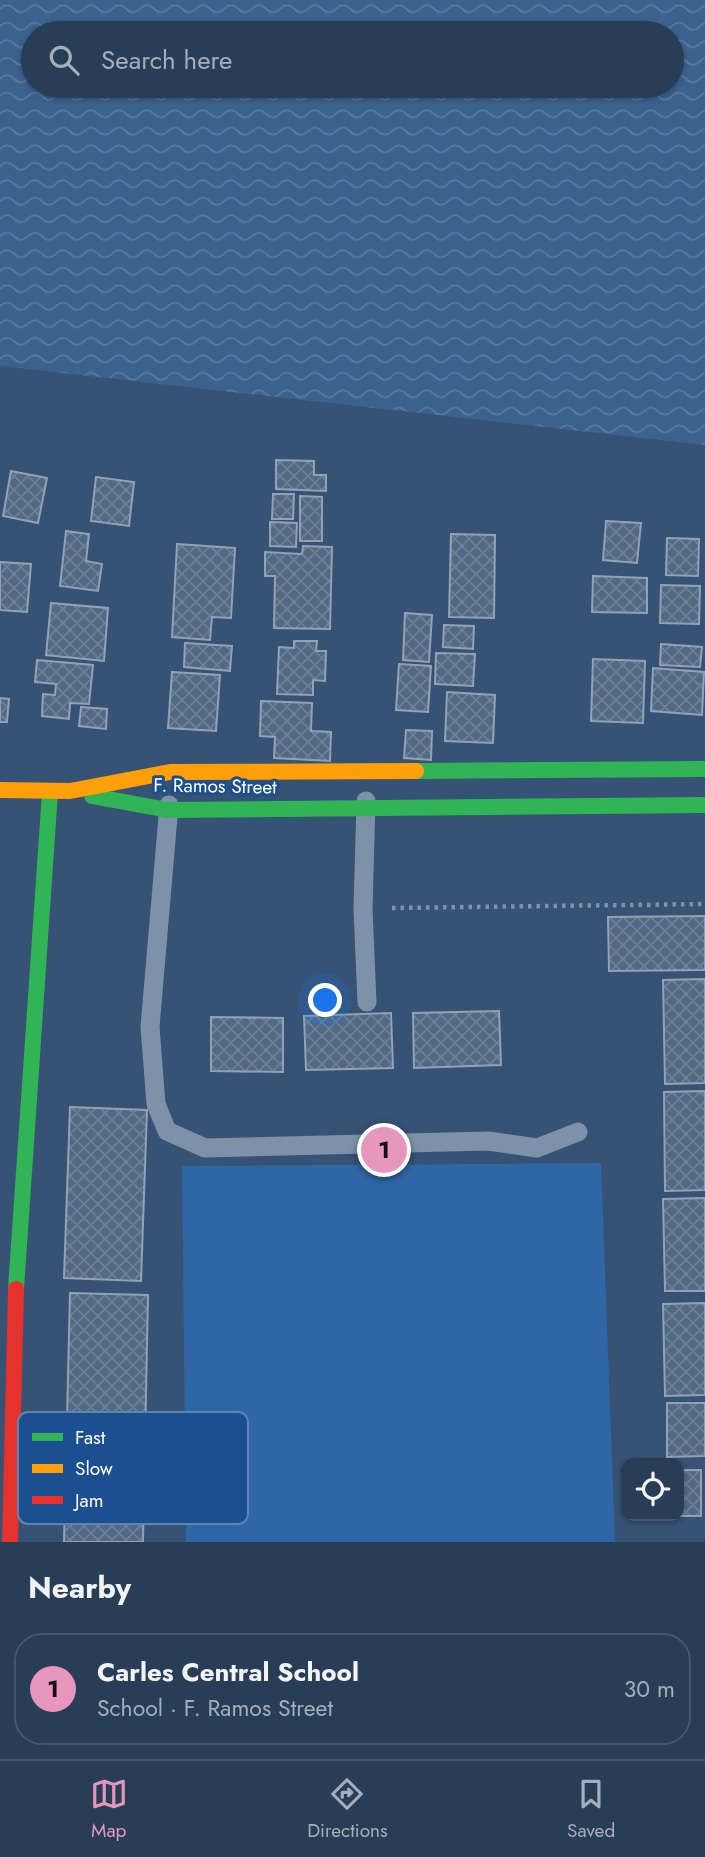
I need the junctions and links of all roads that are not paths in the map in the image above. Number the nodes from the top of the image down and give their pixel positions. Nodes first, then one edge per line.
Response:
1 (705, 769) edge
2 (170, 772) junction
3 (366, 772) junction
4 (0, 790) edge
5 (69, 791) junction
6 (50, 792) junction
7 (705, 804) edge
8 (366, 807) junction
9 (168, 810) junction
10 (367, 1002) dead end
11 (578, 1132) dead end
12 (10, 1542) edge

1 - 3 main road, F. Ramos Street
2 - 3 main road, F. Ramos Street
2 - 5 main road, F. Ramos Street
2 - 9 lane
3 - 8 lane
4 - 6 main road
5 - 6 main road
5 - 9 main road, F. Ramos Street
6 - 12 main road
7 - 8 main road, F. Ramos Street
8 - 9 main road, F. Ramos Street
8 - 10 lane
9 - 11 lane

